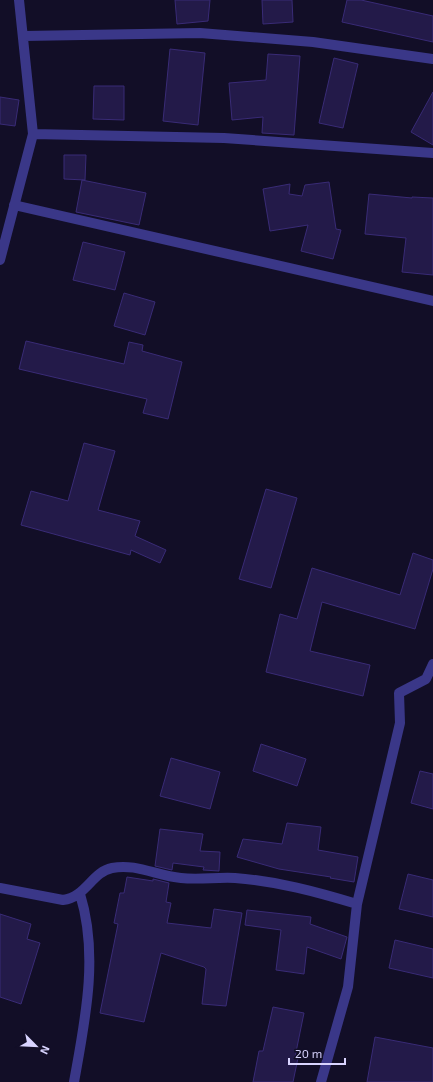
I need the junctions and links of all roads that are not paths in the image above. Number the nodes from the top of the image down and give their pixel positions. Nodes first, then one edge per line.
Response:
1 (19, 0) edge
2 (24, 36) junction
3 (433, 59) edge
4 (32, 134) junction
5 (433, 153) edge
6 (14, 205) junction
7 (0, 260) edge
8 (433, 301) edge
9 (433, 664) edge
10 (0, 888) edge
11 (80, 894) junction
12 (357, 904) junction
13 (74, 1082) edge
14 (321, 1082) edge

1 - 2 street
2 - 3 street
2 - 4 street
4 - 5 street
4 - 6 street
6 - 7 street
6 - 8 street
9 - 12 street
10 - 11 street
11 - 12 street
11 - 13 street
12 - 14 street

